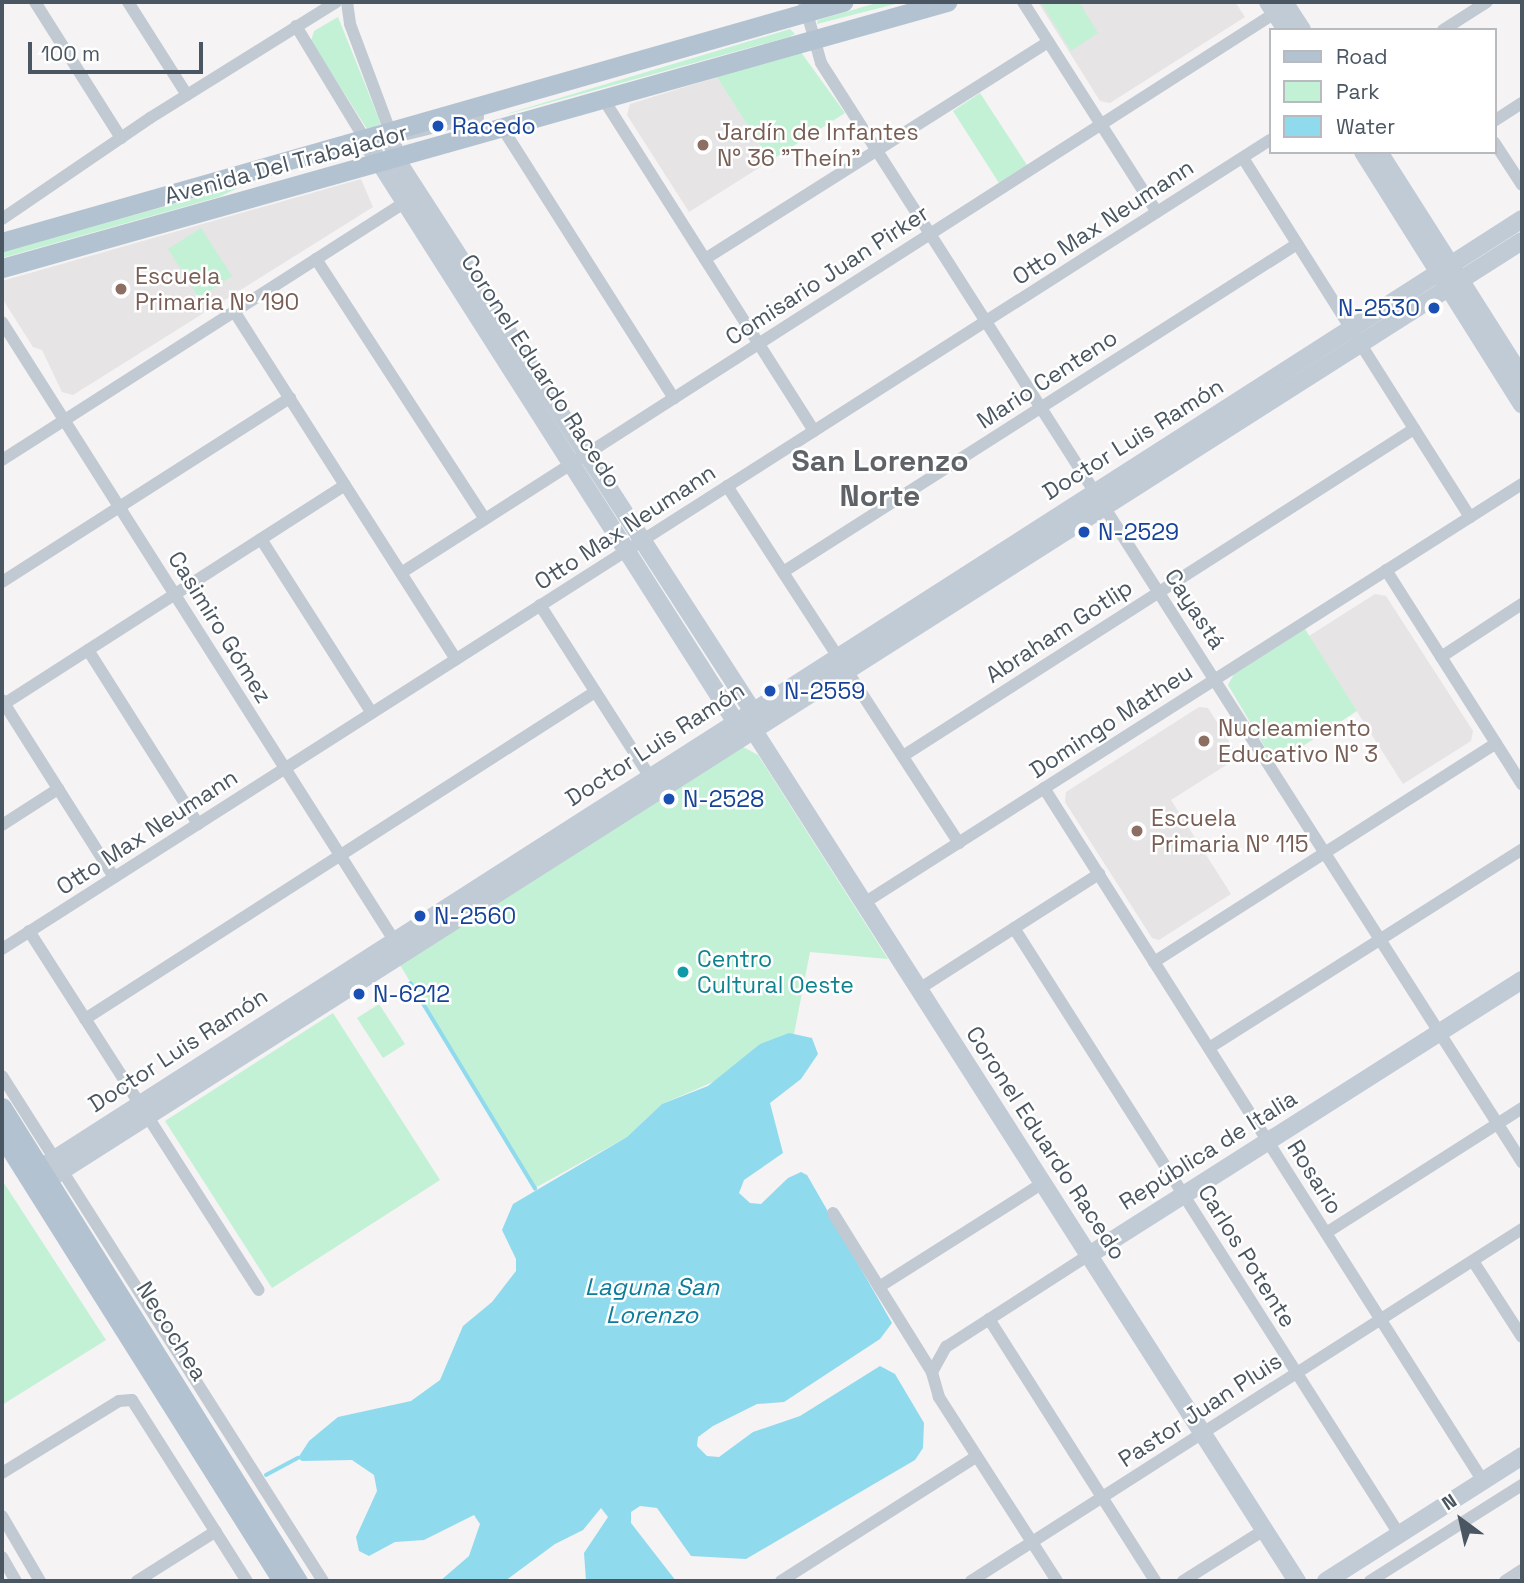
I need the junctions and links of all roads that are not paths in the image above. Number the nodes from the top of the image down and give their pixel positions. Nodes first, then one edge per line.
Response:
1 (35, 2) edge
2 (128, 2) edge
3 (336, 2) edge
4 (347, 2) edge
5 (843, 2) edge
6 (947, 2) edge
7 (1023, 2) edge
8 (1487, 2) edge
9 (1276, 6) edge
10 (805, 7) edge
11 (296, 26) junction
12 (1285, 28) edge
13 (1299, 28) edge
14 (1446, 28) edge
15 (811, 40) junction
16 (1048, 42) junction
17 (187, 95) junction
18 (604, 100) junction
19 (1522, 103) edge
20 (1496, 120) edge
21 (1101, 124) junction
22 (503, 129) junction
23 (397, 134) junction
24 (121, 138) junction
25 (364, 138) junction
26 (1268, 141) edge
27 (1496, 145) edge
28 (877, 150) junction
29 (1364, 154) edge
30 (1380, 154) edge
31 (1243, 158) junction
32 (388, 161) junction
33 (358, 164) joint
34 (1522, 185) edge
35 (411, 198) junction
36 (1157, 212) junction
37 (2, 219) edge
38 (1522, 219) edge
39 (931, 234) junction
40 (1522, 241) edge
41 (2, 242) edge
42 (1297, 244) junction
43 (316, 259) junction
44 (705, 259) junction
45 (2, 268) edge
46 (1449, 277) junction
47 (234, 311) junction
48 (986, 321) junction
49 (2, 322) edge
50 (1356, 336) junction
51 (759, 343) junction
52 (1522, 377) edge
53 (290, 398) junction
54 (674, 398) junction
55 (1522, 404) edge
56 (1042, 407) junction
57 (64, 420) junction
58 (1414, 429) junction
59 (814, 431) junction
60 (587, 454) junction
61 (2, 460) edge
62 (571, 464) junction
63 (1522, 484) edge
64 (345, 485) junction
65 (727, 486) junction
66 (1095, 491) junction
67 (119, 507) junction
68 (1105, 507) junction
69 (1470, 517) junction
70 (485, 519) junction
71 (261, 539) junction
72 (642, 540) junction
73 (626, 551) junction
74 (1386, 570) junction
75 (783, 572) junction
76 (401, 573) junction
77 (2, 582) edge
78 (1159, 592) junction
79 (175, 594) junction
80 (1522, 604) edge
81 (540, 606) junction
82 (88, 650) junction
83 (838, 656) junction
84 (1441, 656) junction
85 (456, 659) junction
86 (848, 671) junction
87 (1215, 679) junction
88 (595, 692) junction
89 (3, 702) edge
90 (752, 710) junction
91 (372, 713) junction
92 (735, 721) junction
93 (754, 731) junction
94 (1496, 743) junction
95 (903, 756) junction
96 (285, 768) junction
97 (654, 784) junction
98 (1522, 784) edge
99 (1044, 788) junction
100 (58, 789) junction
101 (198, 824) junction
102 (2, 825) edge
103 (959, 843) junction
104 (1522, 849) edge
105 (1326, 852) junction
106 (341, 855) junction
107 (1098, 874) junction
108 (114, 877) junction
109 (864, 903) junction
110 (1014, 928) junction
111 (29, 932) junction
112 (1381, 939) junction
113 (399, 947) junction
114 (2, 949) edge
115 (1154, 962) junction
116 (1522, 979) edge
117 (919, 989) junction
118 (85, 1019) junction
119 (1440, 1032) junction
120 (1209, 1048) junction
121 (2, 1076) edge
122 (2, 1107) edge
123 (1522, 1108) edge
124 (144, 1110) junction
125 (1498, 1123) junction
126 (2, 1136) edge
127 (1268, 1141) junction
128 (1522, 1162) edge
129 (44, 1174) junction
130 (1043, 1183) junction
131 (1183, 1195) junction
132 (833, 1213) dead end
133 (1522, 1229) edge
134 (1326, 1233) junction
135 (1089, 1255) junction
136 (1473, 1261) junction
137 (879, 1287) junction
138 (260, 1290) dead end
139 (989, 1319) junction
140 (1381, 1320) junction
141 (1522, 1337) edge
142 (932, 1372) junction
143 (1297, 1373) junction
144 (1202, 1434) junction
145 (1522, 1456) edge
146 (977, 1457) junction
147 (2, 1473) edge
148 (1483, 1481) junction
149 (1522, 1485) edge
150 (1102, 1498) junction
151 (2, 1516) edge
152 (1264, 1530) junction
153 (216, 1531) junction
154 (1399, 1534) junction
155 (1032, 1543) junction
156 (2, 1557) edge
157 (1522, 1570) edge
158 (801, 1576) edge
159 (16, 1581) edge
160 (40, 1581) edge
161 (137, 1581) edge
162 (247, 1581) edge
163 (282, 1581) edge
164 (299, 1581) edge
165 (323, 1581) edge
166 (781, 1581) edge
167 (971, 1581) edge
168 (1056, 1581) edge
169 (1155, 1581) edge
170 (1183, 1581) edge
171 (1297, 1581) edge
172 (1325, 1581) edge
173 (1370, 1581) edge
174 (1505, 1581) edge

1 - 24 street
2 - 17 street
3 - 11 street
4 - 23 street, Coronel Eduardo Racedo
5 - 10 main road, Avenida Del Trabajador
6 - 15 main road, Avenida Del Trabajador
7 - 16 street
8 - 14 street
9 - 12 main road
9 - 13 main road
9 - 21 street, Comisario Juan Pirker
10 - 15 street, Cayastá
10 - 23 main road, Avenida Del Trabajador
11 - 17 street
11 - 25 street, Coronel Eduardo Racedo
15 - 18 main road, Avenida Del Trabajador
15 - 28 street, Cayastá
16 - 21 street
16 - 28 street
17 - 24 street
18 - 22 main road, Avenida Del Trabajador
18 - 44 street
19 - 20 street
21 - 36 street
21 - 39 street, Comisario Juan Pirker
22 - 32 main road, Avenida Del Trabajador
22 - 54 street
23 - 23 street
23 - 25 main road, Avenida Del Trabajador
23 - 32 main road, Coronel Eduardo Racedo
24 - 37 street
25 - 32 main road, Coronel Eduardo Racedo
25 - 41 main road, Avenida Del Trabajador
26 - 31 street, Otto Max Neumann
27 - 34 street
28 - 39 street, Cayastá
28 - 44 street
29 - 46 main road
30 - 46 main road
31 - 36 street, Otto Max Neumann
31 - 42 street
32 - 35 main road, Coronel Eduardo Racedo
32 - 45 main road, Avenida Del Trabajador
33 - 33 street
35 - 43 street
35 - 60 main road, Coronel Eduardo Racedo
35 - 62 main road, Coronel Eduardo Racedo
36 - 48 street, Otto Max Neumann
38 - 46 main road, Doctor Luis Ramón
39 - 48 street, Cayastá
39 - 51 street, Comisario Juan Pirker
40 - 46 main road, Doctor Luis Ramón
42 - 50 street
42 - 56 street, Mario Centeno
43 - 47 street
43 - 70 street
44 - 51 street
46 - 50 main road, Doctor Luis Ramón
46 - 52 main road
46 - 55 main road
47 - 53 street
47 - 57 street
48 - 56 street, Cayastá
48 - 59 street, Otto Max Neumann
49 - 57 street, Casimiro Gómez
50 - 58 street
50 - 66 main road, Doctor Luis Ramón
50 - 68 main road, Doctor Luis Ramón
51 - 54 street, Comisario Juan Pirker
51 - 59 street
53 - 64 street
53 - 67 street
54 - 60 street, Comisario Juan Pirker
56 - 66 street, Cayastá
56 - 75 street, Mario Centeno
57 - 61 street
57 - 67 street, Casimiro Gómez
58 - 69 street
58 - 78 street, Abraham Gotlip
59 - 65 street, Otto Max Neumann
60 - 62 street, Comisario Juan Pirker
60 - 72 main road, Coronel Eduardo Racedo
62 - 70 street, Comisario Juan Pirker
62 - 73 main road, Coronel Eduardo Racedo
63 - 69 street, Domingo Matheu
64 - 71 street
64 - 76 street
65 - 72 street, Otto Max Neumann
65 - 75 street
66 - 68 street, Cayastá
66 - 83 main road, Doctor Luis Ramón
67 - 77 street
67 - 79 street, Casimiro Gómez
68 - 78 street, Cayastá
68 - 86 main road, Doctor Luis Ramón
69 - 74 street, Domingo Matheu
70 - 76 street, Comisario Juan Pirker
71 - 79 street
71 - 91 street
72 - 73 street, Otto Max Neumann
72 - 90 main road, Coronel Eduardo Racedo
73 - 81 street, Otto Max Neumann
73 - 92 main road, Coronel Eduardo Racedo
74 - 84 street
74 - 87 street, Domingo Matheu
75 - 83 street
76 - 85 street
78 - 87 street, Cayastá
78 - 95 street, Abraham Gotlip
79 - 82 street
79 - 96 street, Casimiro Gómez
80 - 84 street
81 - 85 street, Otto Max Neumann
81 - 88 street
82 - 89 street
82 - 101 street
83 - 86 street
83 - 90 main road, Doctor Luis Ramón
84 - 94 street
85 - 91 street, Otto Max Neumann
86 - 93 main road, Doctor Luis Ramón
86 - 95 street
87 - 99 street, Domingo Matheu
87 - 105 street, Cayastá
88 - 97 street
88 - 106 street
89 - 100 street
90 - 92 main road, Doctor Luis Ramón
90 - 93 main road, Coronel Eduardo Racedo
91 - 96 street, Otto Max Neumann
92 - 93 main road, Coronel Eduardo Racedo
92 - 97 main road, Doctor Luis Ramón
93 - 97 main road, Doctor Luis Ramón
93 - 109 main road, Coronel Eduardo Racedo
94 - 98 street
94 - 105 street
95 - 103 street
96 - 101 street, Otto Max Neumann
96 - 106 street, Casimiro Gómez
97 - 113 main road, Doctor Luis Ramón
99 - 103 street, Domingo Matheu
99 - 107 street, Rosario
100 - 102 street
100 - 108 street
101 - 108 street, Otto Max Neumann
103 - 109 street, Domingo Matheu
104 - 112 street
105 - 112 street, Cayastá
105 - 115 street
106 - 113 street, Casimiro Gómez
106 - 118 street
107 - 110 street
107 - 115 street, Rosario
108 - 111 street, Otto Max Neumann
109 - 117 main road, Coronel Eduardo Racedo
110 - 117 street
110 - 131 street, Carlos Potente
111 - 114 street, Otto Max Neumann
111 - 118 street
112 - 119 street, Cayastá
112 - 120 street
113 - 124 main road, Doctor Luis Ramón
115 - 120 street, Rosario
116 - 119 main road, República de Italia
117 - 130 main road, Coronel Eduardo Racedo
118 - 124 street
119 - 125 street, Cayastá
119 - 127 main road, República de Italia
120 - 127 street, Rosario
121 - 129 street
122 - 129 main road, Necochea
123 - 125 street
124 - 129 main road, Doctor Luis Ramón
124 - 138 street
125 - 128 street, Cayastá
125 - 134 street
126 - 129 main road, Necochea
127 - 131 main road, República de Italia
127 - 134 street, Rosario
129 - 163 main road, Necochea
129 - 164 main road, Necochea
129 - 165 street
130 - 135 main road, Coronel Eduardo Racedo
130 - 137 street
131 - 135 main road, República de Italia
131 - 143 street, Carlos Potente
132 - 137 street
133 - 136 street, Pastor Juan Pluis
134 - 140 street, Rosario
135 - 139 street, República de Italia
135 - 144 main road, Coronel Eduardo Racedo
136 - 140 street, Pastor Juan Pluis
136 - 141 street
137 - 142 street
139 - 142 street, República de Italia
139 - 150 street
140 - 143 street, Pastor Juan Pluis
140 - 148 street, Rosario
142 - 146 street
143 - 144 street, Pastor Juan Pluis
143 - 154 street, Carlos Potente
144 - 150 street, Pastor Juan Pluis
144 - 152 main road, Coronel Eduardo Racedo
145 - 148 main road
146 - 155 street
146 - 158 street
147 - 153 street
148 - 154 main road
149 - 173 street
150 - 155 street, Pastor Juan Pluis
150 - 169 street
151 - 160 street
152 - 170 street
152 - 171 main road, Coronel Eduardo Racedo
153 - 161 street
153 - 162 street
154 - 172 main road
155 - 167 street, Pastor Juan Pluis
155 - 168 street
156 - 159 street
157 - 174 street
158 - 166 street

